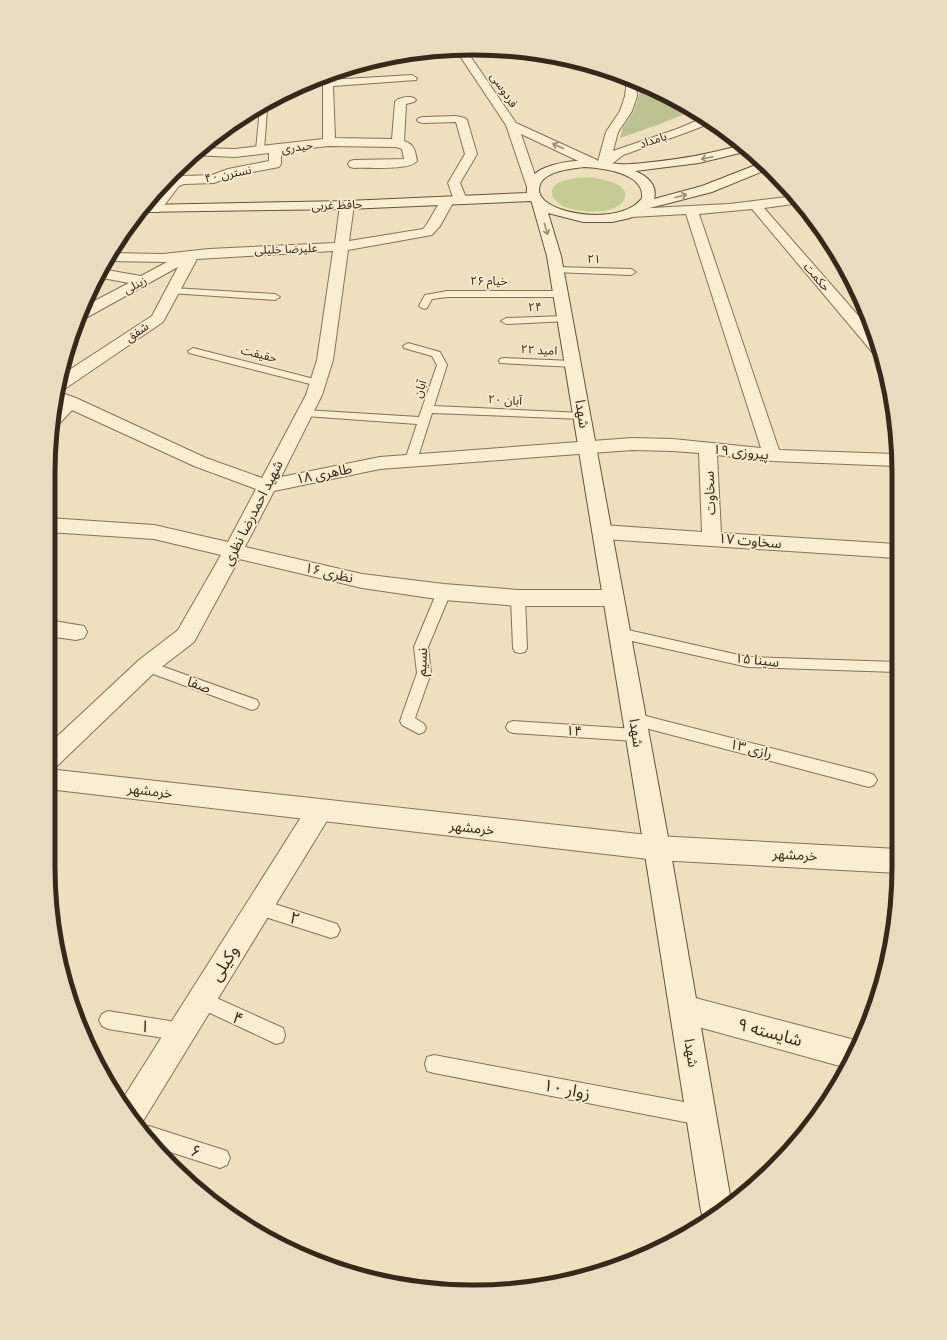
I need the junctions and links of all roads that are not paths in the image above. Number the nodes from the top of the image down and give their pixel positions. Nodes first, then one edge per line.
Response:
1 (465, 55) edge
2 (412, 78) dead end
3 (631, 86) edge
4 (410, 100) dead end
5 (263, 112) edge
6 (423, 120) dead end
7 (701, 123) edge
8 (512, 125) junction
9 (329, 142) junction
10 (398, 143) junction
11 (260, 150) junction
12 (275, 150) junction
13 (738, 150) edge
14 (206, 152) edge
15 (354, 164) dead end
16 (598, 164) junction
17 (617, 168) junction
18 (759, 168) edge
19 (165, 191) edge
20 (535, 195) junction
21 (453, 201) junction
22 (790, 201) edge
23 (754, 204) junction
24 (347, 205) junction
25 (644, 206) junction
26 (150, 209) edge
27 (691, 210) junction
28 (631, 213) junction
29 (593, 219) junction
30 (340, 247) junction
31 (559, 248) junction
32 (192, 255) junction
33 (115, 257) edge
34 (631, 272) dead end
35 (105, 274) edge
36 (144, 281) junction
37 (173, 291) junction
38 (560, 294) junction
39 (275, 297) dead end
40 (424, 306) dead end
41 (88, 311) edge
42 (565, 319) junction
43 (506, 321) dead end
44 (870, 340) edge
45 (408, 346) dead end
46 (193, 351) dead end
47 (504, 361) dead end
48 (573, 364) junction
49 (66, 380) edge
50 (318, 383) junction
51 (63, 399) edge
52 (427, 409) junction
53 (305, 413) junction
54 (583, 416) junction
55 (423, 421) junction
56 (586, 448) junction
57 (708, 448) junction
58 (772, 455) junction
59 (411, 460) junction
60 (891, 460) edge
61 (267, 486) junction
62 (55, 525) edge
63 (603, 532) junction
64 (712, 538) junction
65 (234, 550) junction
66 (892, 551) edge
67 (444, 592) junction
68 (518, 598) junction
69 (614, 598) junction
70 (55, 629) edge
71 (76, 632) dead end
72 (619, 633) junction
73 (520, 648) dead end
74 (147, 666) junction
75 (892, 667) edge
76 (252, 704) dead end
77 (513, 727) dead end
78 (635, 727) junction
79 (418, 728) dead end
80 (55, 753) edge
81 (55, 780) edge
82 (869, 780) dead end
83 (319, 811) junction
84 (657, 848) junction
85 (892, 861) edge
86 (259, 907) junction
87 (331, 930) dead end
88 (201, 1000) junction
89 (684, 1010) junction
90 (108, 1020) dead end
91 (182, 1032) junction
92 (276, 1035) dead end
93 (848, 1053) edge
94 (434, 1064) dead end
95 (133, 1109) edge
96 (700, 1115) junction
97 (156, 1138) edge
98 (220, 1158) dead end
99 (716, 1207) edge

1 - 8 street, فردوسی
2 - 9 street
3 - 16 street
4 - 10 street
5 - 11 lane
6 - 21 street
7 - 16 street, بامداد
16 -> 8 street
8 - 20 street, فردوسی
9 - 10 street, حیدری
9 - 12 street, حیدری
10 - 15 street
11 - 12 street, حیدری
11 - 14 street, حیدری
12 - 19 street, نسترن ۴۰
13 -> 17 street
16 - 17 street
16 - 20 street
17 - 25 street
25 -> 18 street
20 - 21 street, حافظ غربی
20 - 29 street
20 -> 31 street, شهدا
21 - 24 street, حافظ غربی
21 - 30 street, علیرضا خلیلی
22 - 23 street
23 - 27 street
23 - 44 street, حکمت
24 - 26 street, حافظ غربی
24 - 30 street, شهید احمدرضا نظری
25 - 28 street
27 - 28 street
27 - 58 street
28 - 29 street
29 - 31 street
30 - 32 street, علیرضا خلیلی
30 - 50 street, شهید احمدرضا نظری
31 - 34 lane, ۲۱
31 - 38 street, شهدا
32 - 33 street, علیرضا خلیلی
32 - 36 street, زینلی
32 - 37 street, شفق
35 - 36 street
36 - 41 street, زینلی
37 - 39 lane
37 - 49 street, شفق
38 - 40 lane, خیام ۲۶
38 - 42 street, شهدا
42 - 43 lane, ۲۴
42 - 48 street, شهدا
45 - 52 lane, آبان
46 - 50 lane, حقیقت
47 - 48 lane, امید ۲۲
48 - 54 street, شهدا
50 - 53 street, شهید احمدرضا نظری
51 - 61 street
52 - 54 lane, آبان ۲۰
52 - 55 lane, آبان
53 - 55 lane
53 - 61 street, شهید احمدرضا نظری
54 - 56 street, شهدا
55 - 59 lane, آبان
56 - 57 street, پیروزی ۱۹
56 - 59 street, طاهری ۱۸
56 - 63 street, شهدا
57 - 58 street, پیروزی ۱۹
57 - 64 street, سخاوت
58 - 60 street, پیروزی ۱۹
59 - 61 street, طاهری ۱۸
61 - 65 street, شهید احمدرضا نظری
62 - 65 street, نظری ۱۶
63 - 64 street, سخاوت ۱۷
63 - 69 street, شهدا
64 - 66 street, سخاوت ۱۷
65 - 67 street, نظری ۱۶
65 - 74 street, شهید احمدرضا نظری
67 - 68 street, نظری ۱۶
67 - 79 lane, نسیم
68 - 69 street, نظری ۱۶
68 - 73 lane
69 - 72 street, شهدا
70 - 71 street
72 - 75 lane, سینا ۱۵
72 - 78 street, شهدا
74 - 76 lane, صفا
74 - 80 street, شهید احمدرضا نظری
77 - 78 lane, ۱۴
78 - 82 lane, رازی ۱۳
78 - 84 street, شهدا
81 - 83 street, خرمشهر
83 - 84 street, خرمشهر
83 - 86 street, وکیلی
84 - 85 street, خرمشهر
84 - 89 street, شهدا
86 - 87 lane, ۲
86 - 88 street, وکیلی
88 - 91 street, وکیلی
88 - 92 lane, ۴
89 - 93 street, شایسته ۹
89 - 96 street, شهدا
90 - 91 lane, ۱
91 - 95 street, وکیلی
94 - 96 lane, زوار ۱۰
96 - 99 street, شهدا
97 - 98 lane, ۶

